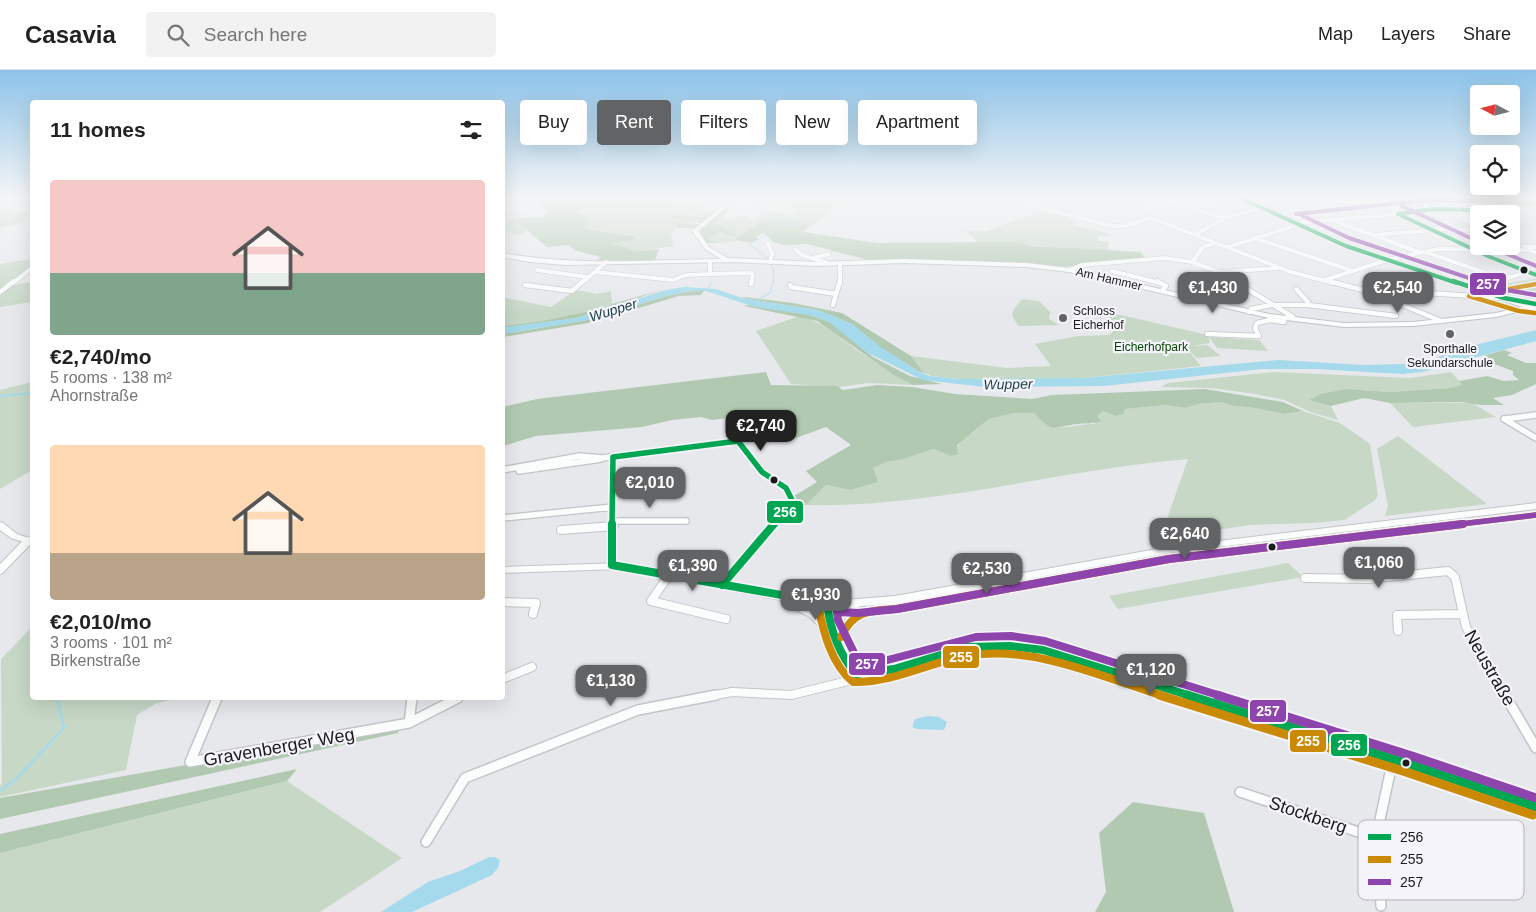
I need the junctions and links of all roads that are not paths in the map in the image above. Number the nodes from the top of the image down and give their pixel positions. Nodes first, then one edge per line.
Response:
1 (698, 236) edge
2 (1198, 236) edge
3 (1260, 236) edge
4 (1325, 236) edge
5 (1375, 236) edge
6 (1445, 236) edge
7 (1255, 238) junction
8 (768, 243) dead end
9 (1216, 243) junction
10 (1228, 247) junction
11 (1536, 247) edge
12 (1468, 248) junction
13 (795, 249) dead end
14 (1530, 250) junction
15 (1422, 252) junction
16 (1536, 253) edge
17 (829, 254) dead end
18 (505, 256) edge
19 (813, 258) junction
20 (727, 260) junction
21 (1387, 260) junction
22 (710, 261) junction
23 (606, 262) junction
24 (770, 262) junction
25 (849, 262) joint
26 (1192, 262) junction
27 (827, 263) junction
28 (840, 263) junction
29 (1006, 263) joint
30 (1279, 268) junction
31 (30, 270) edge
32 (537, 270) dead end
33 (1069, 270) junction
34 (1354, 271) junction
35 (595, 272) junction
36 (1112, 272) dead end
37 (1219, 272) junction
38 (1527, 272) junction
39 (710, 274) junction
40 (1536, 275) edge
41 (587, 277) junction
42 (1501, 278) junction
43 (1324, 281) junction
44 (751, 284) dead end
45 (818, 284) dead end
46 (524, 285) dead end
47 (790, 285) dead end
48 (1296, 288) dead end
49 (1472, 288) junction
50 (1362, 290) junction
51 (811, 291) junction
52 (1162, 291) junction
53 (0, 292) edge
54 (836, 294) junction
55 (1504, 298) junction
56 (1273, 304) junction
57 (1312, 304) junction
58 (832, 305) dead end
59 (1525, 305) junction
60 (1536, 305) edge
61 (1249, 312) junction
62 (1396, 316) dead end
63 (1293, 317) dead end
64 (1270, 318) junction
65 (1440, 321) junction
66 (1207, 334) dead end
67 (1536, 415) edge
68 (1536, 438) edge
69 (613, 457) junction
70 (602, 458) joint
71 (505, 471) edge
72 (1536, 506) edge
73 (613, 507) junction
74 (505, 518) edge
75 (686, 521) dead end
76 (614, 524) junction
77 (0, 525) edge
78 (561, 530) dead end
79 (30, 542) edge
80 (612, 565) junction
81 (0, 570) edge
82 (505, 570) edge
83 (669, 575) junction
84 (1305, 578) dead end
85 (722, 585) junction
86 (764, 593) junction
87 (505, 602) edge
88 (827, 603) junction
89 (857, 604) junction
90 (533, 614) dead end
91 (1462, 614) junction
92 (726, 619) dead end
93 (1398, 631) dead end
94 (833, 634) junction
95 (532, 667) dead end
96 (853, 671) junction
97 (505, 678) edge
98 (216, 700) edge
99 (412, 700) edge
100 (454, 700) edge
101 (409, 723) junction
102 (1536, 748) edge
103 (1394, 759) junction
104 (1240, 792) dead end
105 (1536, 807) edge
106 (1380, 820) edge
107 (1358, 832) edge
108 (426, 842) dead end
109 (1381, 900) edge
110 (1381, 906) dead end

1 - 20 main road
2 - 9 street
3 - 7 street
4 - 21 main road
5 - 15 street
6 - 12 main road
7 - 10 street
7 - 34 street
8 - 24 street
9 - 10 street
9 - 26 street
10 - 30 street
11 - 14 street
12 - 14 street
12 - 15 street
12 - 38 main road
13 - 19 street
14 - 16 street
15 - 21 street
15 - 42 street
17 - 19 street
18 - 23 main road
19 - 27 street
20 - 22 main road
20 - 24 main road
21 - 34 street
21 - 49 main road
22 - 23 main road
22 - 39 street
23 - 35 street
24 - 27 main road
25 - 28 main road
25 - 29 main road
26 - 33 street
26 - 37 street
27 - 28 main road
28 - 54 street
29 - 33 main road, Am Hammer
30 - 37 street
30 - 43 street
31 - 53 street
32 - 41 street
33 - 52 main road, Am Hammer
34 - 43 street
35 - 39 street
35 - 41 street
36 - 52 street
37 - 56 street
38 - 40 main road
38 - 42 street
39 - 44 street
41 - 46 street
42 - 49 street
43 - 50 street
45 - 51 street
47 - 51 street
48 - 57 street
49 - 55 main road
50 - 55 street
50 - 65 street
51 - 54 street
52 - 61 main road, Am Hammer
54 - 58 street
55 - 59 main road
56 - 57 street
56 - 61 street
56 - 63 street
57 - 62 street
59 - 60 main road
59 - 65 main road, Am Hammer
61 - 64 main road, Am Hammer
64 - 65 main road, Am Hammer
64 - 66 street
67 - 68 street
69 - 70 street
69 - 73 street
69 - 85 street
70 - 71 street
72 - 89 main road
73 - 74 street
73 - 76 street
75 - 76 street
76 - 78 street
76 - 80 street
77 - 79 main road
79 - 81 street
80 - 82 main road
80 - 83 main road
83 - 85 main road
83 - 92 street
84 - 91 street, Neustraße
85 - 86 main road
86 - 88 main road
86 - 94 main road
87 - 90 street
88 - 89 main road
88 - 94 main road
89 - 94 main road
91 - 93 street, Neustraße
91 - 102 street, Neustraße
94 - 96 main road
95 - 97 street
96 - 103 main road
96 - 108 street
98 - 101 street, Gravenberger Weg
99 - 101 street
100 - 101 street, Gravenberger Weg
103 - 105 main road
103 - 106 street
104 - 107 street, Stockberg
109 - 110 street

